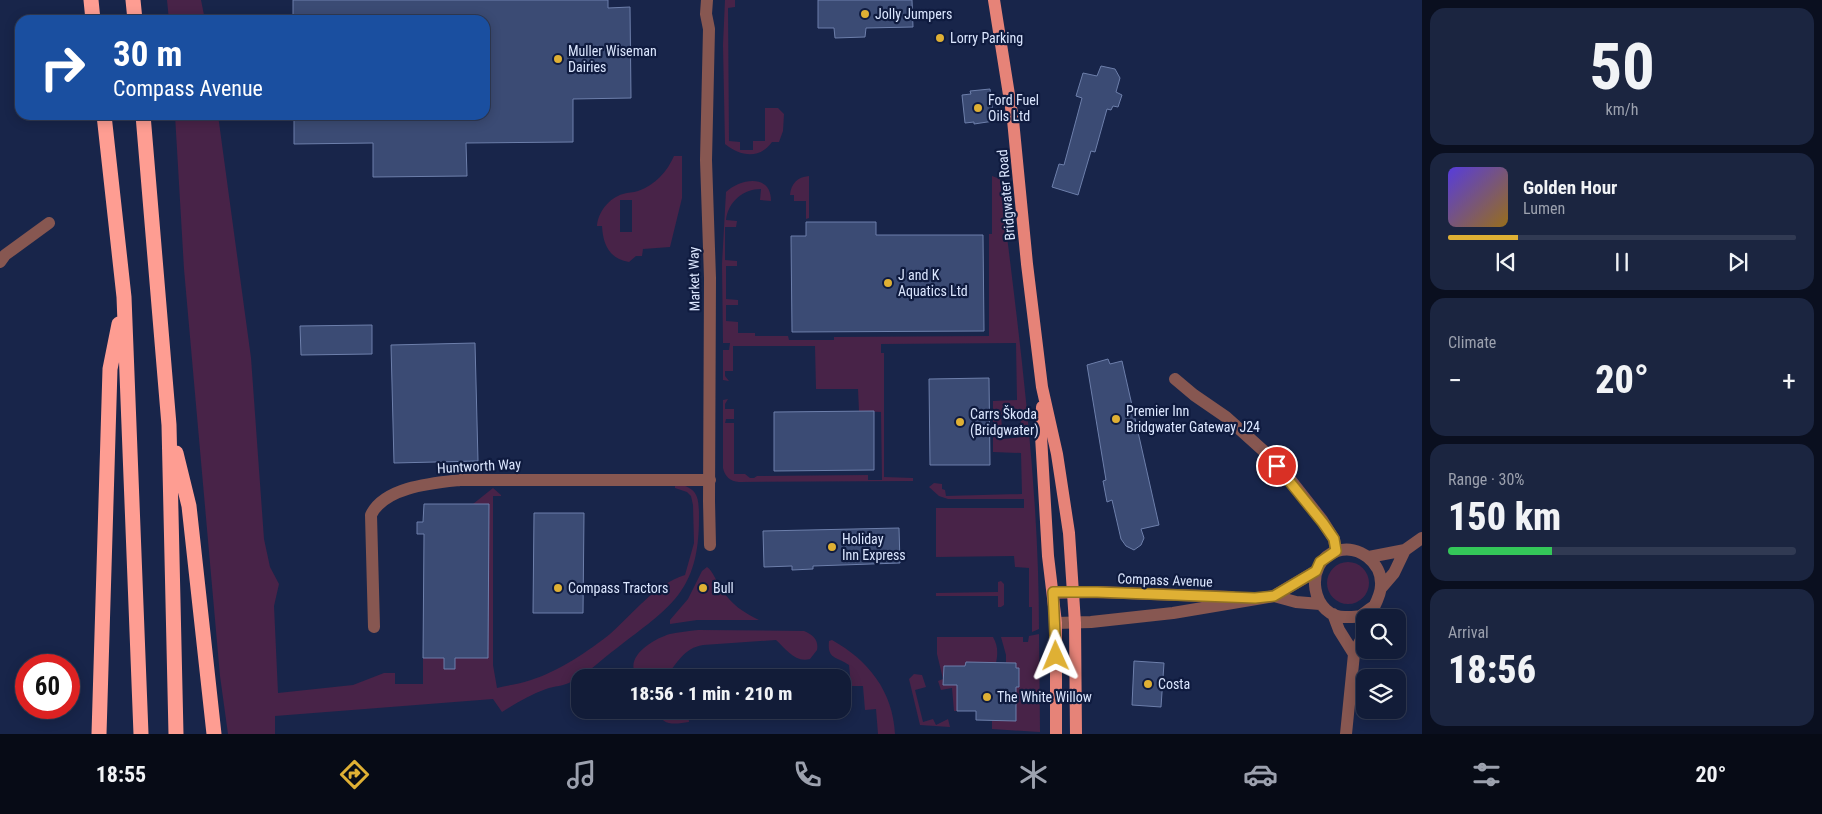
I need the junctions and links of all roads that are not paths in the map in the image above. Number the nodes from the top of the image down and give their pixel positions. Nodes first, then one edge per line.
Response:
1 (91, 0) edge
2 (133, 0) edge
3 (709, 0) edge
4 (989, 2) edge
5 (92, 15) edge
6 (134, 15) edge
7 (105, 120) edge
8 (143, 120) edge
9 (49, 223) dead end
10 (0, 262) edge
11 (124, 297) junction
12 (1175, 378) dead end
13 (1042, 387) junction
14 (169, 425) junction
15 (710, 480) junction
16 (1422, 538) edge
17 (710, 545) dead end
18 (1405, 550) junction
19 (1336, 551) junction
20 (1369, 557) junction
21 (1316, 571) junction
22 (1382, 587) junction
23 (1053, 592) junction
24 (1074, 593) junction
25 (1274, 596) junction
26 (1255, 598) junction
27 (1320, 604) junction
28 (1373, 609) edge
29 (1333, 614) junction
30 (1356, 616) edge
31 (1056, 623) junction
32 (1075, 623) junction
33 (374, 627) dead end
34 (1356, 650) edge
35 (1354, 654) junction
36 (99, 734) edge
37 (141, 734) edge
38 (176, 734) edge
39 (214, 734) edge
40 (1056, 734) edge
41 (1076, 734) edge
42 (1346, 734) edge

1 - 5 highway
2 - 6 highway
3 - 15 street, Market Way
4 - 13 main road, Bridgwater Road
7 - 11 highway
8 - 14 highway
9 - 10 street
11 - 36 highway
11 - 37 highway
12 - 19 street
13 - 23 main road, Bridgwater Road
13 - 24 main road, Bridgwater Road
14 - 38 highway
14 - 39 highway
15 - 17 street, Market Way
15 - 33 street, Huntworth Way
16 - 18 street
18 - 20 street
18 - 22 street
19 - 20 street
19 - 21 street
20 - 22 street
21 - 25 street, Compass Avenue
21 - 27 street
22 - 28 street
23 - 24 street, Compass Avenue
23 - 31 main road, Bridgwater Road
24 - 26 street, Compass Avenue
24 - 32 main road, Bridgwater Road
25 - 26 street, Compass Avenue
25 - 27 street, Compass Avenue
26 - 32 street, Compass Avenue
27 - 29 street
29 - 30 street
29 - 35 street
31 - 32 street, Compass Avenue
31 - 40 main road, Bridgwater Road
32 - 41 main road, Bridgwater Road
34 - 35 street
35 - 42 street

